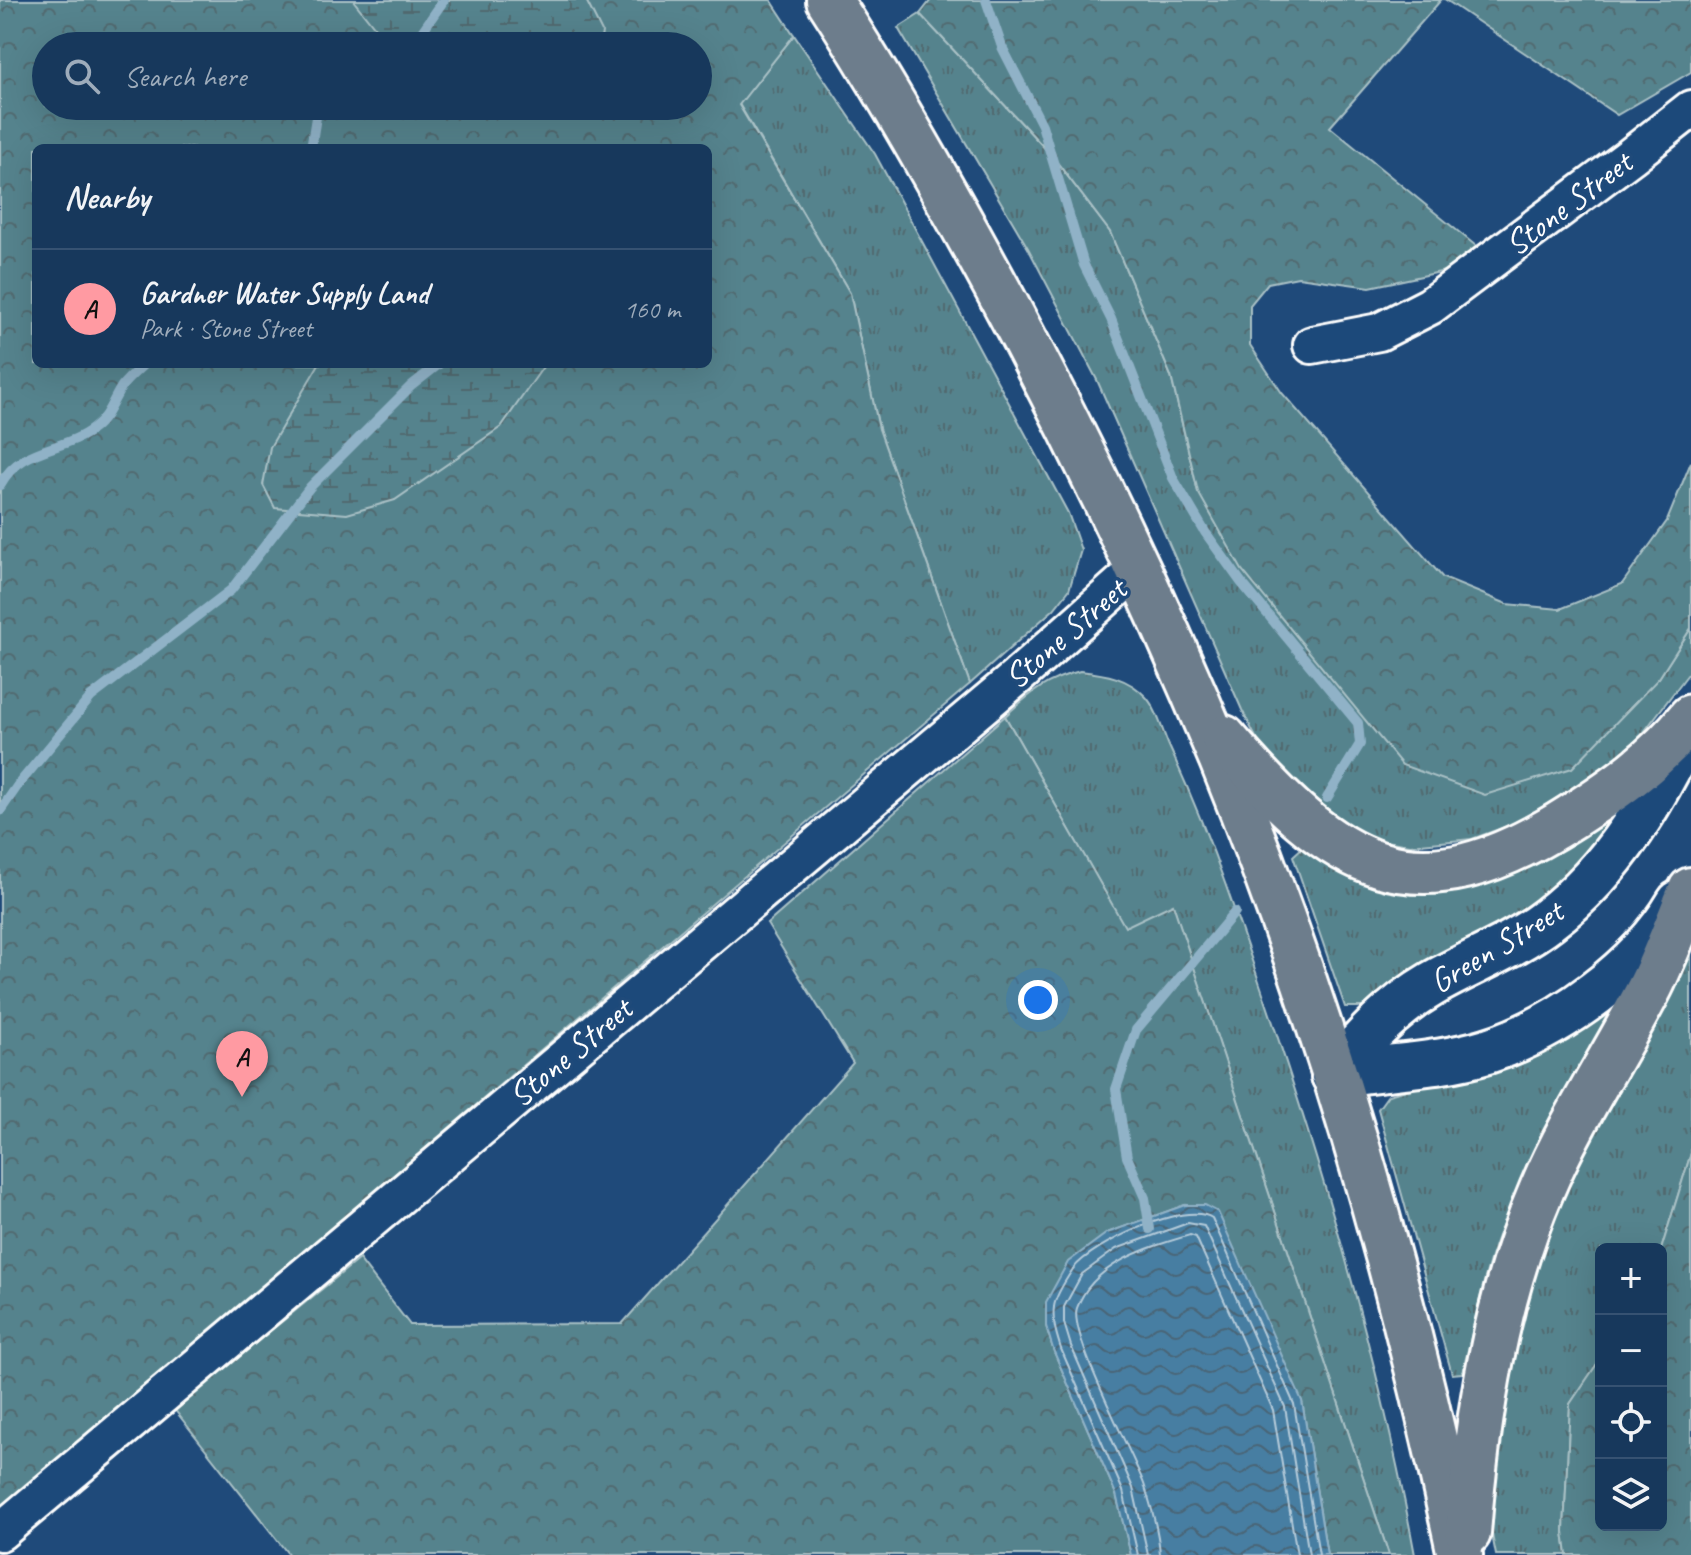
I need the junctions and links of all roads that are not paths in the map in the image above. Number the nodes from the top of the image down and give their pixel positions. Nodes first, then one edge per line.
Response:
1 (829, 0) edge
2 (1691, 109) edge
3 (1312, 345) dead end
4 (1138, 569) junction
5 (1201, 712) junction
6 (1691, 720) edge
7 (1691, 887) edge
8 (1334, 1075) junction
9 (0, 1532) edge
10 (1460, 1555) edge
11 (1466, 1555) edge

1 - 4 highway
2 - 3 street, Stone Street
4 - 5 highway
4 - 9 street, Stone Street
5 - 6 highway
5 - 8 highway
6 - 8 street, Green Street
7 - 8 street
7 - 11 highway
8 - 10 highway

